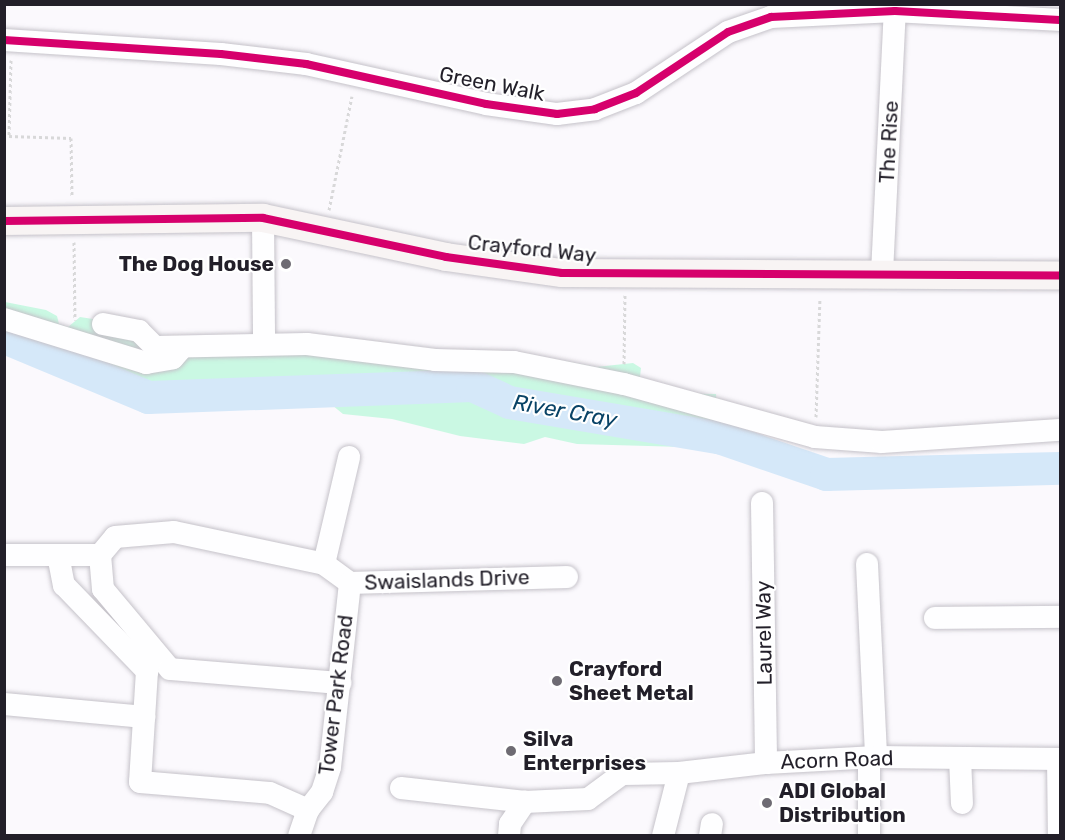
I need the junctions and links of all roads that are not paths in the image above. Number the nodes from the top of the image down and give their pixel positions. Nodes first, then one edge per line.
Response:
1 (895, 11) junction
2 (1060, 20) edge
3 (8, 40) edge
4 (263, 218) junction
5 (4, 221) edge
6 (882, 273) junction
7 (1060, 276) edge
8 (4, 319) edge
9 (103, 324) dead end
10 (264, 344) junction
11 (181, 349) junction
12 (1060, 430) edge
13 (349, 458) dead end
14 (762, 503) dead end
15 (4, 555) edge
16 (58, 555) junction
17 (100, 555) junction
18 (324, 564) junction
19 (867, 564) dead end
20 (567, 577) dead end
21 (350, 583) junction
22 (1060, 617) edge
23 (935, 618) dead end
24 (340, 683) junction
25 (4, 704) edge
26 (144, 717) junction
27 (873, 758) junction
28 (960, 758) junction
29 (1059, 759) edge
30 (766, 763) junction
31 (679, 773) junction
32 (400, 788) dead end
33 (525, 802) junction
34 (962, 803) dead end
35 (308, 810) junction
36 (299, 836) edge
37 (509, 836) edge
38 (663, 836) edge
39 (869, 836) edge
40 (1059, 836) edge

1 - 2 street, Green Walk
1 - 3 street, Green Walk
1 - 6 street, The Rise
4 - 5 main road, Crayford Way
4 - 6 main road, Crayford Way
4 - 10 street
6 - 7 main road, Crayford Way
8 - 11 street
9 - 11 street
10 - 11 street
10 - 12 street
13 - 18 street
14 - 30 street, Laurel Way
15 - 16 street
16 - 17 street
16 - 26 street
17 - 18 street, Swaislands Drive
17 - 24 street
18 - 21 street, Swaislands Drive
19 - 27 street
20 - 21 street, Swaislands Drive
21 - 24 street, Tower Park Road
22 - 23 street
24 - 35 street, Tower Park Road
25 - 26 street
26 - 35 street
27 - 28 street, Acorn Road
27 - 30 street, Acorn Road
27 - 39 street
28 - 29 street, Acorn Road
28 - 34 street
29 - 40 street
30 - 31 street, Acorn Road
31 - 33 street, Acorn Road
31 - 38 street
32 - 33 street, Acorn Road
33 - 37 street
35 - 36 street, Tower Park Road

